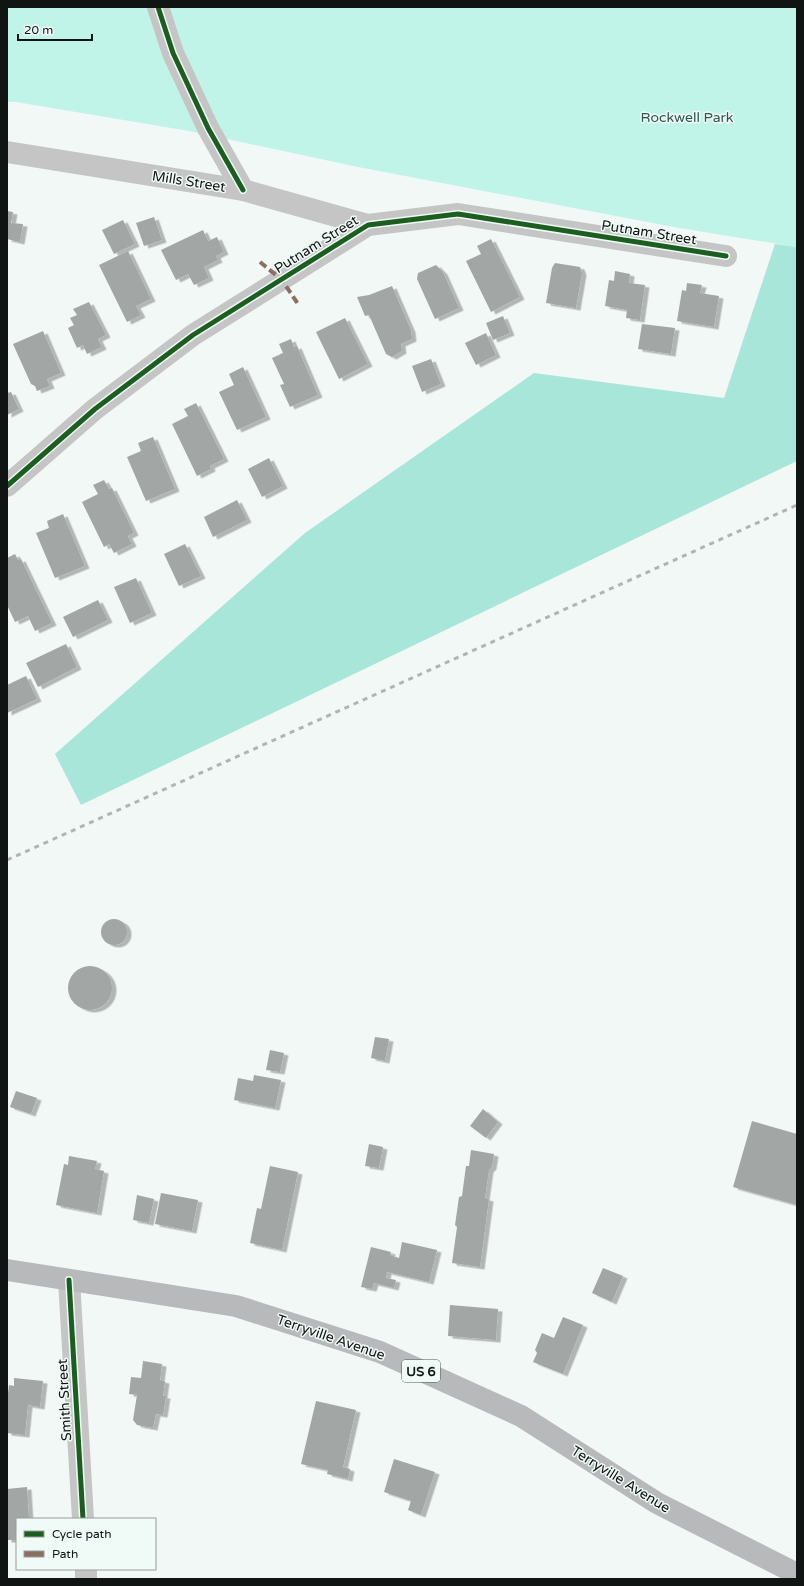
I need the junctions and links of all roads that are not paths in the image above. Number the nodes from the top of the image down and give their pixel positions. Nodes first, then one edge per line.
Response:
1 (158, 7) edge
2 (7, 152) edge
3 (243, 190) junction
4 (368, 225) junction
5 (726, 256) dead end
6 (7, 486) edge
7 (7, 1270) edge
8 (69, 1280) junction
9 (83, 1518) edge
10 (797, 1574) edge

1 - 3 street
2 - 3 street, Mills Street
3 - 4 street, Mills Street
4 - 5 street, Putnam Street
4 - 6 street, Putnam Street
7 - 8 highway, Terryville Avenue / US 6
8 - 9 street, Smith Street
8 - 10 highway, Terryville Avenue / US 6

